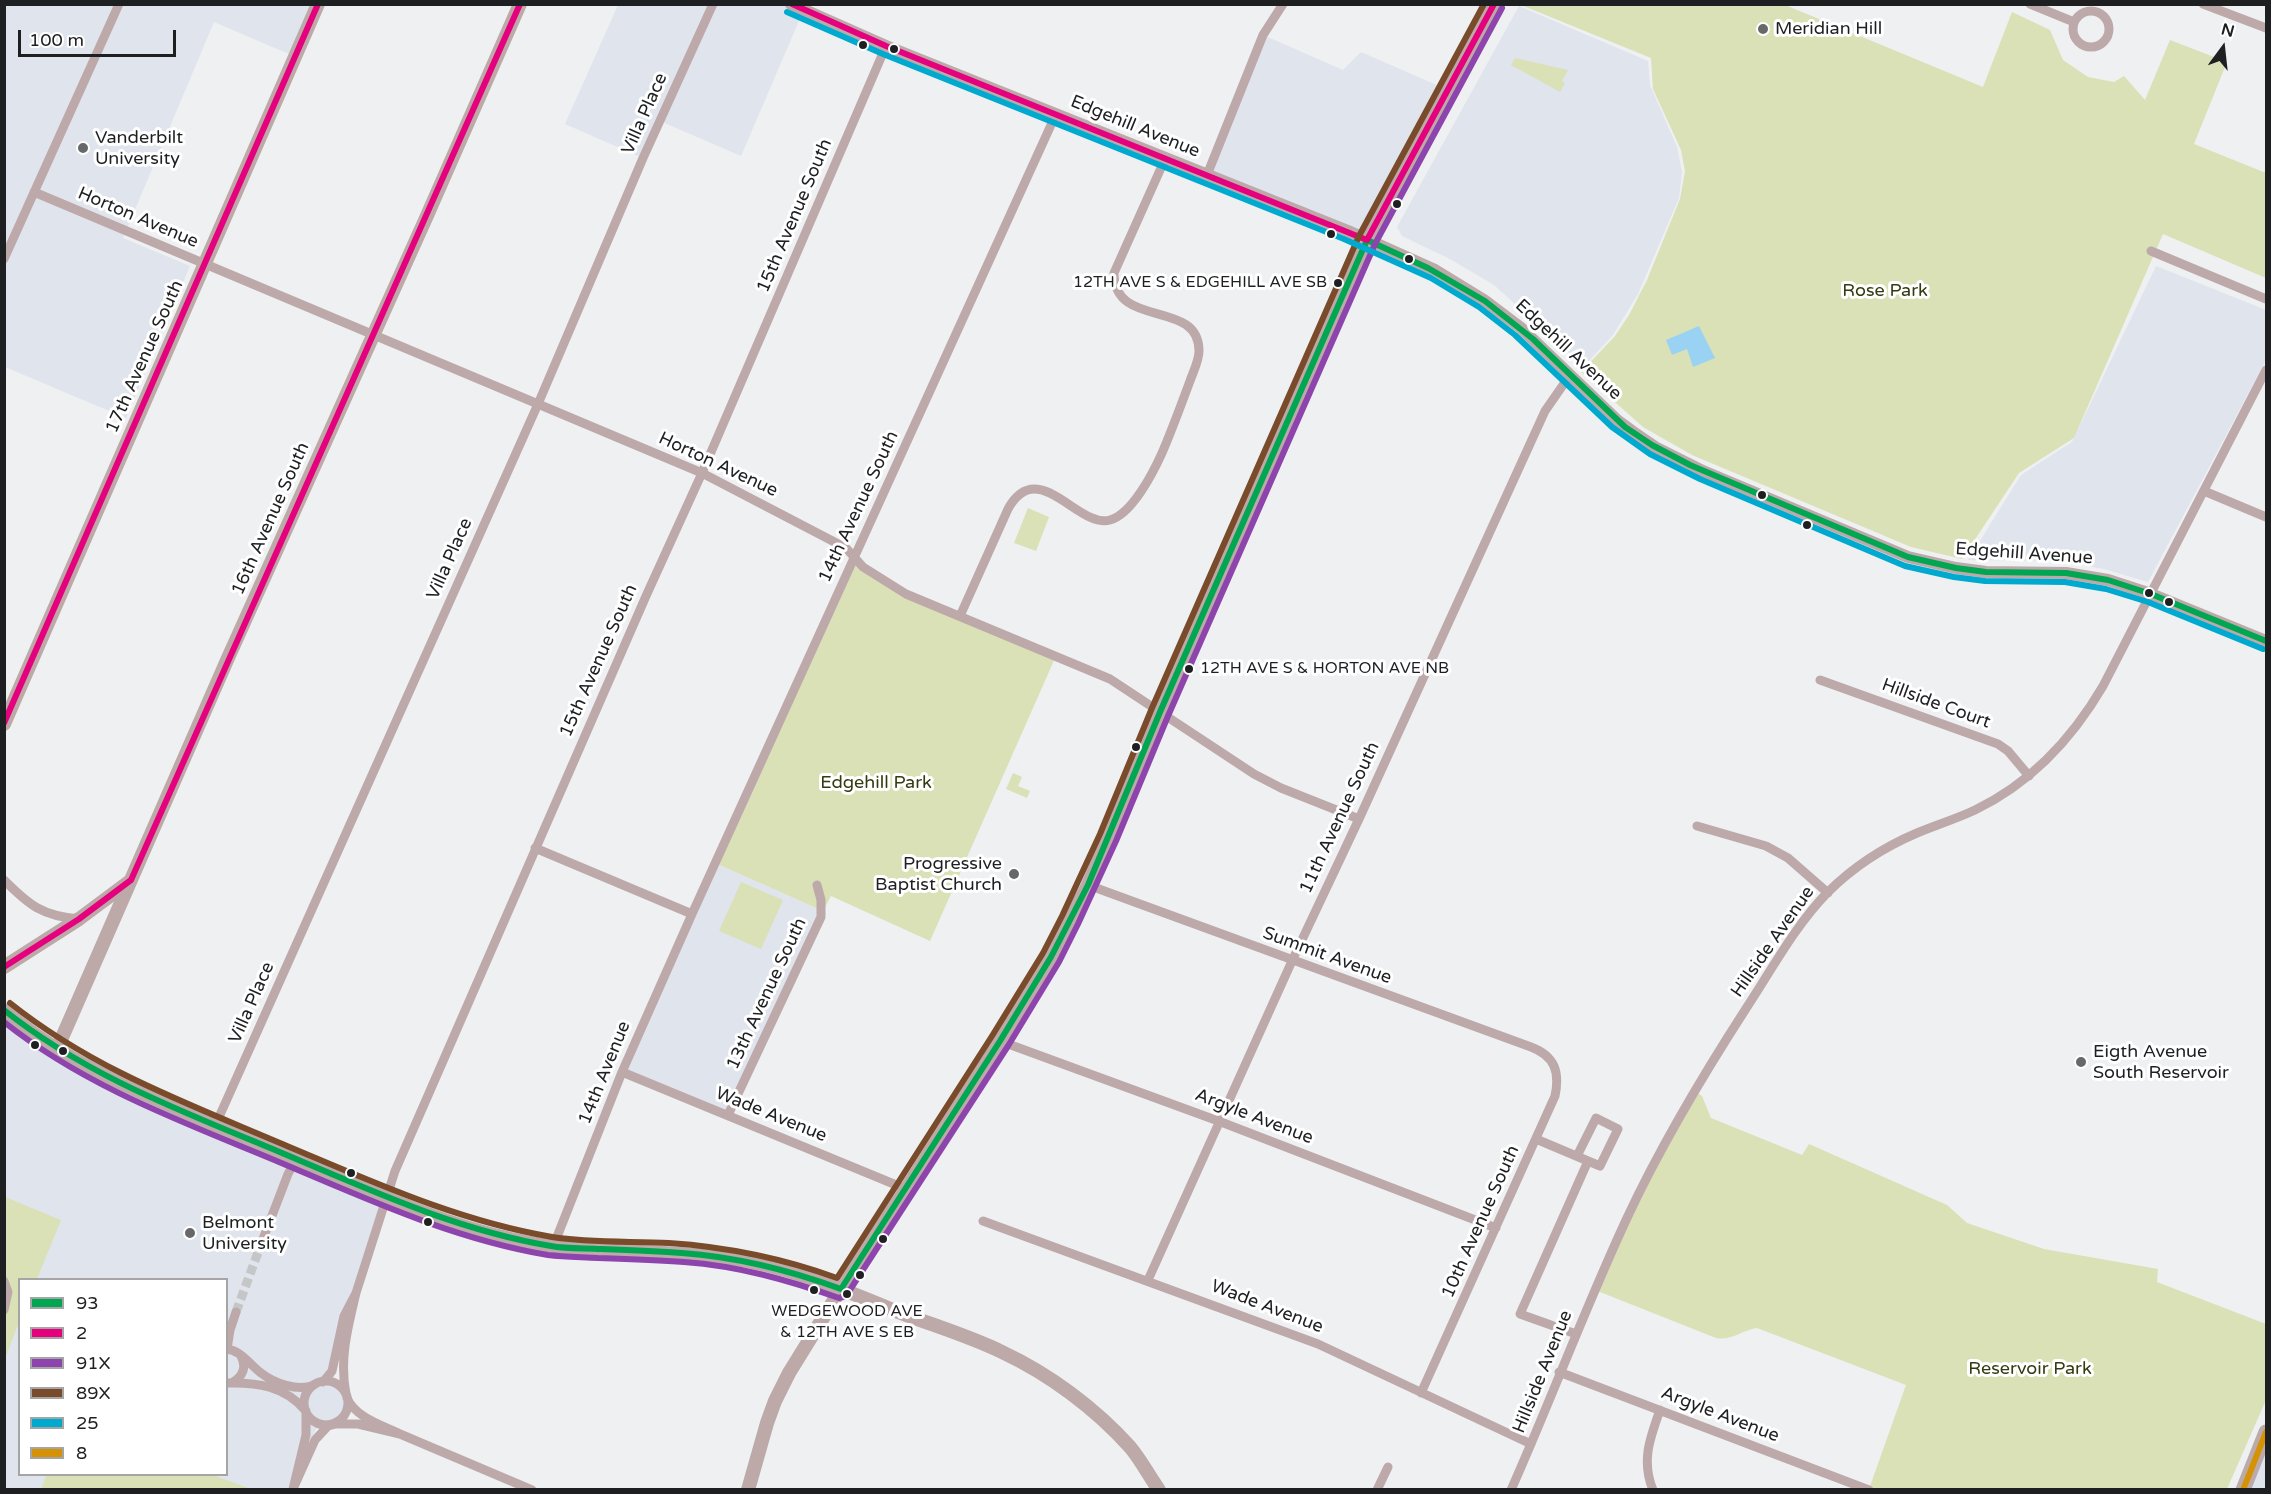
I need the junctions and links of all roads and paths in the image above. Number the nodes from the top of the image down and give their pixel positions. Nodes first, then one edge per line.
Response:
1 (119, 4) edge
2 (318, 4) edge
3 (520, 4) edge
4 (713, 4) edge
5 (792, 4) edge
6 (1283, 4) edge
7 (1494, 4) edge
8 (2030, 4) edge
9 (2203, 4) edge
10 (2074, 22) junction
11 (2266, 28) edge
12 (886, 46) junction
13 (1056, 114) junction
14 (1165, 159) junction
15 (1207, 175) junction
16 (34, 192) junction
17 (1367, 240) junction
18 (2151, 251) dead end
19 (4, 259) edge
20 (206, 265) junction
21 (2266, 299) edge
22 (373, 336) junction
23 (2266, 370) edge
24 (1570, 375) junction
25 (538, 404) junction
26 (702, 473) junction
27 (2204, 491) junction
28 (2266, 517) edge
29 (854, 557) junction
30 (2151, 594) junction
31 (960, 616) junction
32 (2266, 641) edge
33 (1820, 680) dead end
34 (1160, 712) junction
35 (4, 724) edge
36 (2029, 776) junction
37 (1359, 819) junction
38 (1696, 826) dead end
39 (535, 848) junction
40 (4, 879) edge
41 (131, 880) junction
42 (817, 885) dead end
43 (1088, 885) junction
44 (1827, 893) junction
45 (692, 914) junction
46 (79, 919) junction
47 (1292, 961) junction
48 (4, 967) edge
49 (4, 1010) edge
50 (1000, 1041) junction
51 (57, 1049) junction
52 (1554, 1062) joint
53 (622, 1072) junction
54 (728, 1115) junction
55 (1221, 1122) junction
56 (215, 1126) junction
57 (1536, 1139) junction
58 (1577, 1156) junction
59 (296, 1159) junction
60 (1588, 1161) junction
61 (906, 1189) junction
62 (385, 1196) junction
63 (983, 1221) dead end
64 (1496, 1228) junction
65 (263, 1239) tunnel mouth
66 (554, 1247) junction
67 (1148, 1280) junction
68 (4, 1281) edge
69 (841, 1289) junction
70 (356, 1293) junction
71 (4, 1310) edge
72 (236, 1312) tunnel mouth
73 (1576, 1334) junction
74 (228, 1343) edge
75 (228, 1349) edge
76 (238, 1353) junction
77 (1559, 1372) junction
78 (228, 1383) edge
79 (228, 1383) edge
80 (320, 1383) junction
81 (1421, 1393) junction
82 (346, 1396) junction
83 (1660, 1410) junction
84 (306, 1411) junction
85 (331, 1425) junction
86 (2266, 1432) edge
87 (399, 1434) junction
88 (1531, 1444) junction
89 (1388, 1467) dead end
90 (293, 1489) edge
91 (532, 1490) edge
92 (748, 1490) edge
93 (1159, 1490) edge
94 (1377, 1490) edge
95 (1510, 1490) edge
96 (1653, 1490) edge
97 (1869, 1490) edge
98 (2243, 1490) edge

1 - 16 street
2 - 20 main road, 17th Avenue South
3 - 22 main road, 16th Avenue South
4 - 25 street, Villa Place
5 - 12 street, Edgehill Avenue
6 - 15 street
7 - 17 main road
8 - 10 street
9 - 11 street
10 - 10 street
12 - 13 street, Edgehill Avenue
12 - 26 street, 15th Avenue South
13 - 14 street, Edgehill Avenue
13 - 29 street, 14th Avenue South
14 - 15 street, Edgehill Avenue
14 - 31 street
15 - 17 street, Edgehill Avenue
16 - 19 street
16 - 20 street, Horton Avenue
17 - 24 street, Edgehill Avenue
17 - 34 main road
18 - 21 street
20 - 22 street, Horton Avenue
20 - 35 main road, 17th Avenue South
22 - 25 street, Horton Avenue
22 - 41 main road, 16th Avenue South
23 - 27 street, Hillside Avenue
24 - 30 street, Edgehill Avenue
24 - 37 street, 11th Avenue South
25 - 26 street, Horton Avenue
25 - 56 street, Villa Place
26 - 29 street, Horton Avenue
26 - 39 street, 15th Avenue South
27 - 28 street
27 - 30 street, Hillside Avenue
29 - 31 street, Horton Avenue
29 - 45 street, 14th Avenue South
30 - 32 street, Edgehill Avenue
30 - 36 street, Hillside Avenue
31 - 34 street, Horton Avenue
33 - 36 street, Hillside Court
34 - 37 street, Horton Avenue
34 - 43 main road
36 - 44 street, Hillside Avenue
37 - 47 street, 11th Avenue South
38 - 44 street
39 - 45 street
39 - 62 street, 15th Avenue South
40 - 46 street
41 - 46 main road
41 - 51 main road, 16th Avenue South
42 - 54 street, 13th Avenue South
43 - 47 street, Summit Avenue
43 - 50 main road
44 - 73 street, Hillside Avenue
45 - 53 street, 14th Avenue
46 - 48 main road
47 - 52 street, Summit Avenue
47 - 55 street, 11th Avenue South
49 - 51 main road
50 - 55 street, Argyle Avenue
50 - 61 main road
51 - 56 main road
52 - 57 street, 10th Avenue South
53 - 54 street, Wade Avenue
53 - 66 street, 14th Avenue
54 - 61 street, Wade Avenue
55 - 64 street, Argyle Avenue
55 - 67 street, 11th Avenue South
56 - 59 main road
57 - 58 street
57 - 64 street, 10th Avenue South
58 - 60 street
58 - 60 street
59 - 62 main road
59 - 65 street
60 - 73 street
61 - 69 main road
62 - 66 main road
62 - 70 street, 15th Avenue South
63 - 67 street, Wade Avenue
64 - 81 street, 10th Avenue South
66 - 69 main road
67 - 81 street, Wade Avenue
68 - 71 street
69 - 92 main road
69 - 93 main road
70 - 80 street, 15th Avenue South
70 - 82 street, 15th Avenue South
72 - 74 street
73 - 77 street, Hillside Avenue
75 - 76 street
76 - 78 street
76 - 80 street
77 - 83 street, Argyle Avenue
77 - 88 street, Hillside Avenue
79 - 84 street
80 - 82 street
80 - 84 street
81 - 88 street, Wade Avenue
82 - 85 street
82 - 87 street
83 - 96 street
83 - 97 street, Argyle Avenue
84 - 85 street
84 - 90 street
85 - 87 street
85 - 90 street
86 - 98 main road
87 - 91 street
88 - 95 street, Hillside Avenue
89 - 94 street

